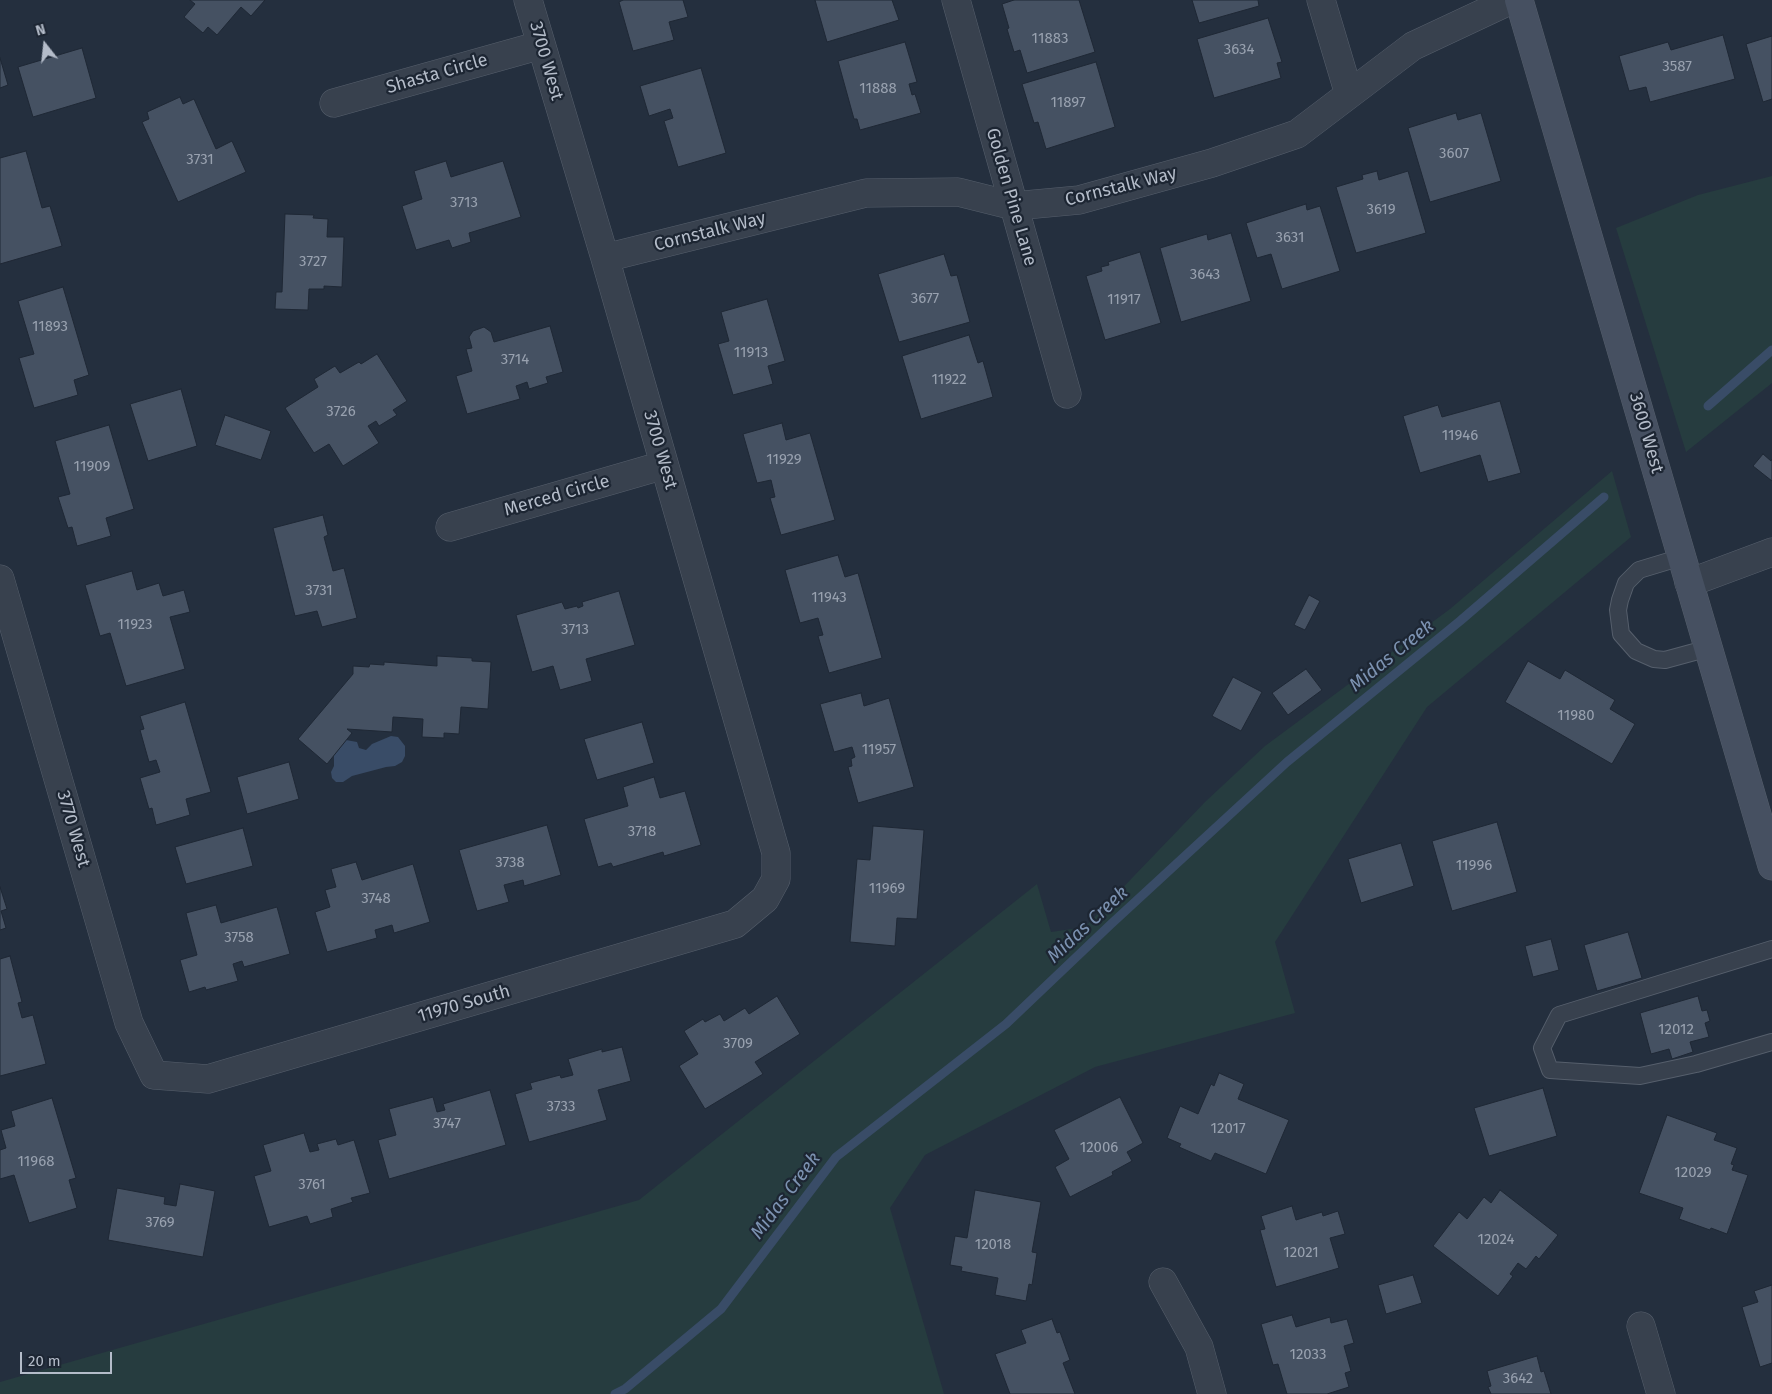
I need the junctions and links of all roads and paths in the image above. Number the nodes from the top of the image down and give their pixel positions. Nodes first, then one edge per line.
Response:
1 (528, 0) edge
2 (956, 0) edge
3 (1321, 0) edge
4 (1511, 0) edge
5 (1519, 0) edge
6 (541, 45) junction
7 (1349, 94) junction
8 (334, 103) dead end
9 (1014, 206) junction
10 (605, 258) junction
11 (1067, 394) dead end
12 (664, 465) junction
13 (450, 527) dead end
14 (1772, 552) edge
15 (1682, 557) junction
16 (0, 579) edge
17 (1689, 583) junction
18 (1709, 648) junction
19 (1772, 866) edge
20 (765, 899) joint
21 (1772, 949) edge
22 (1772, 1042) edge
23 (154, 1075) joint
24 (1163, 1282) dead end
25 (1641, 1326) dead end
26 (1212, 1394) edge
27 (1661, 1394) edge

1 - 6 street, 3700 West
2 - 9 street, Golden Pine Lane
3 - 7 street
4 - 7 street, Cornstalk Way
5 - 15 main road, 3600 West
6 - 8 street, Shasta Circle
6 - 10 street, 3700 West
7 - 9 street, Cornstalk Way
9 - 10 street, Cornstalk Way
9 - 11 street, Golden Pine Lane
10 - 12 street, 3700 West
12 - 13 street, Merced Circle
12 - 20 street, 3700 West
14 - 17 street
15 - 17 main road, 3600 West
15 - 18 lane
16 - 23 street, 3770 West
17 - 18 main road, 3600 West
18 - 19 main road, 3600 West
20 - 23 street, 11970 South
21 - 22 lane
24 - 26 street
25 - 27 street

